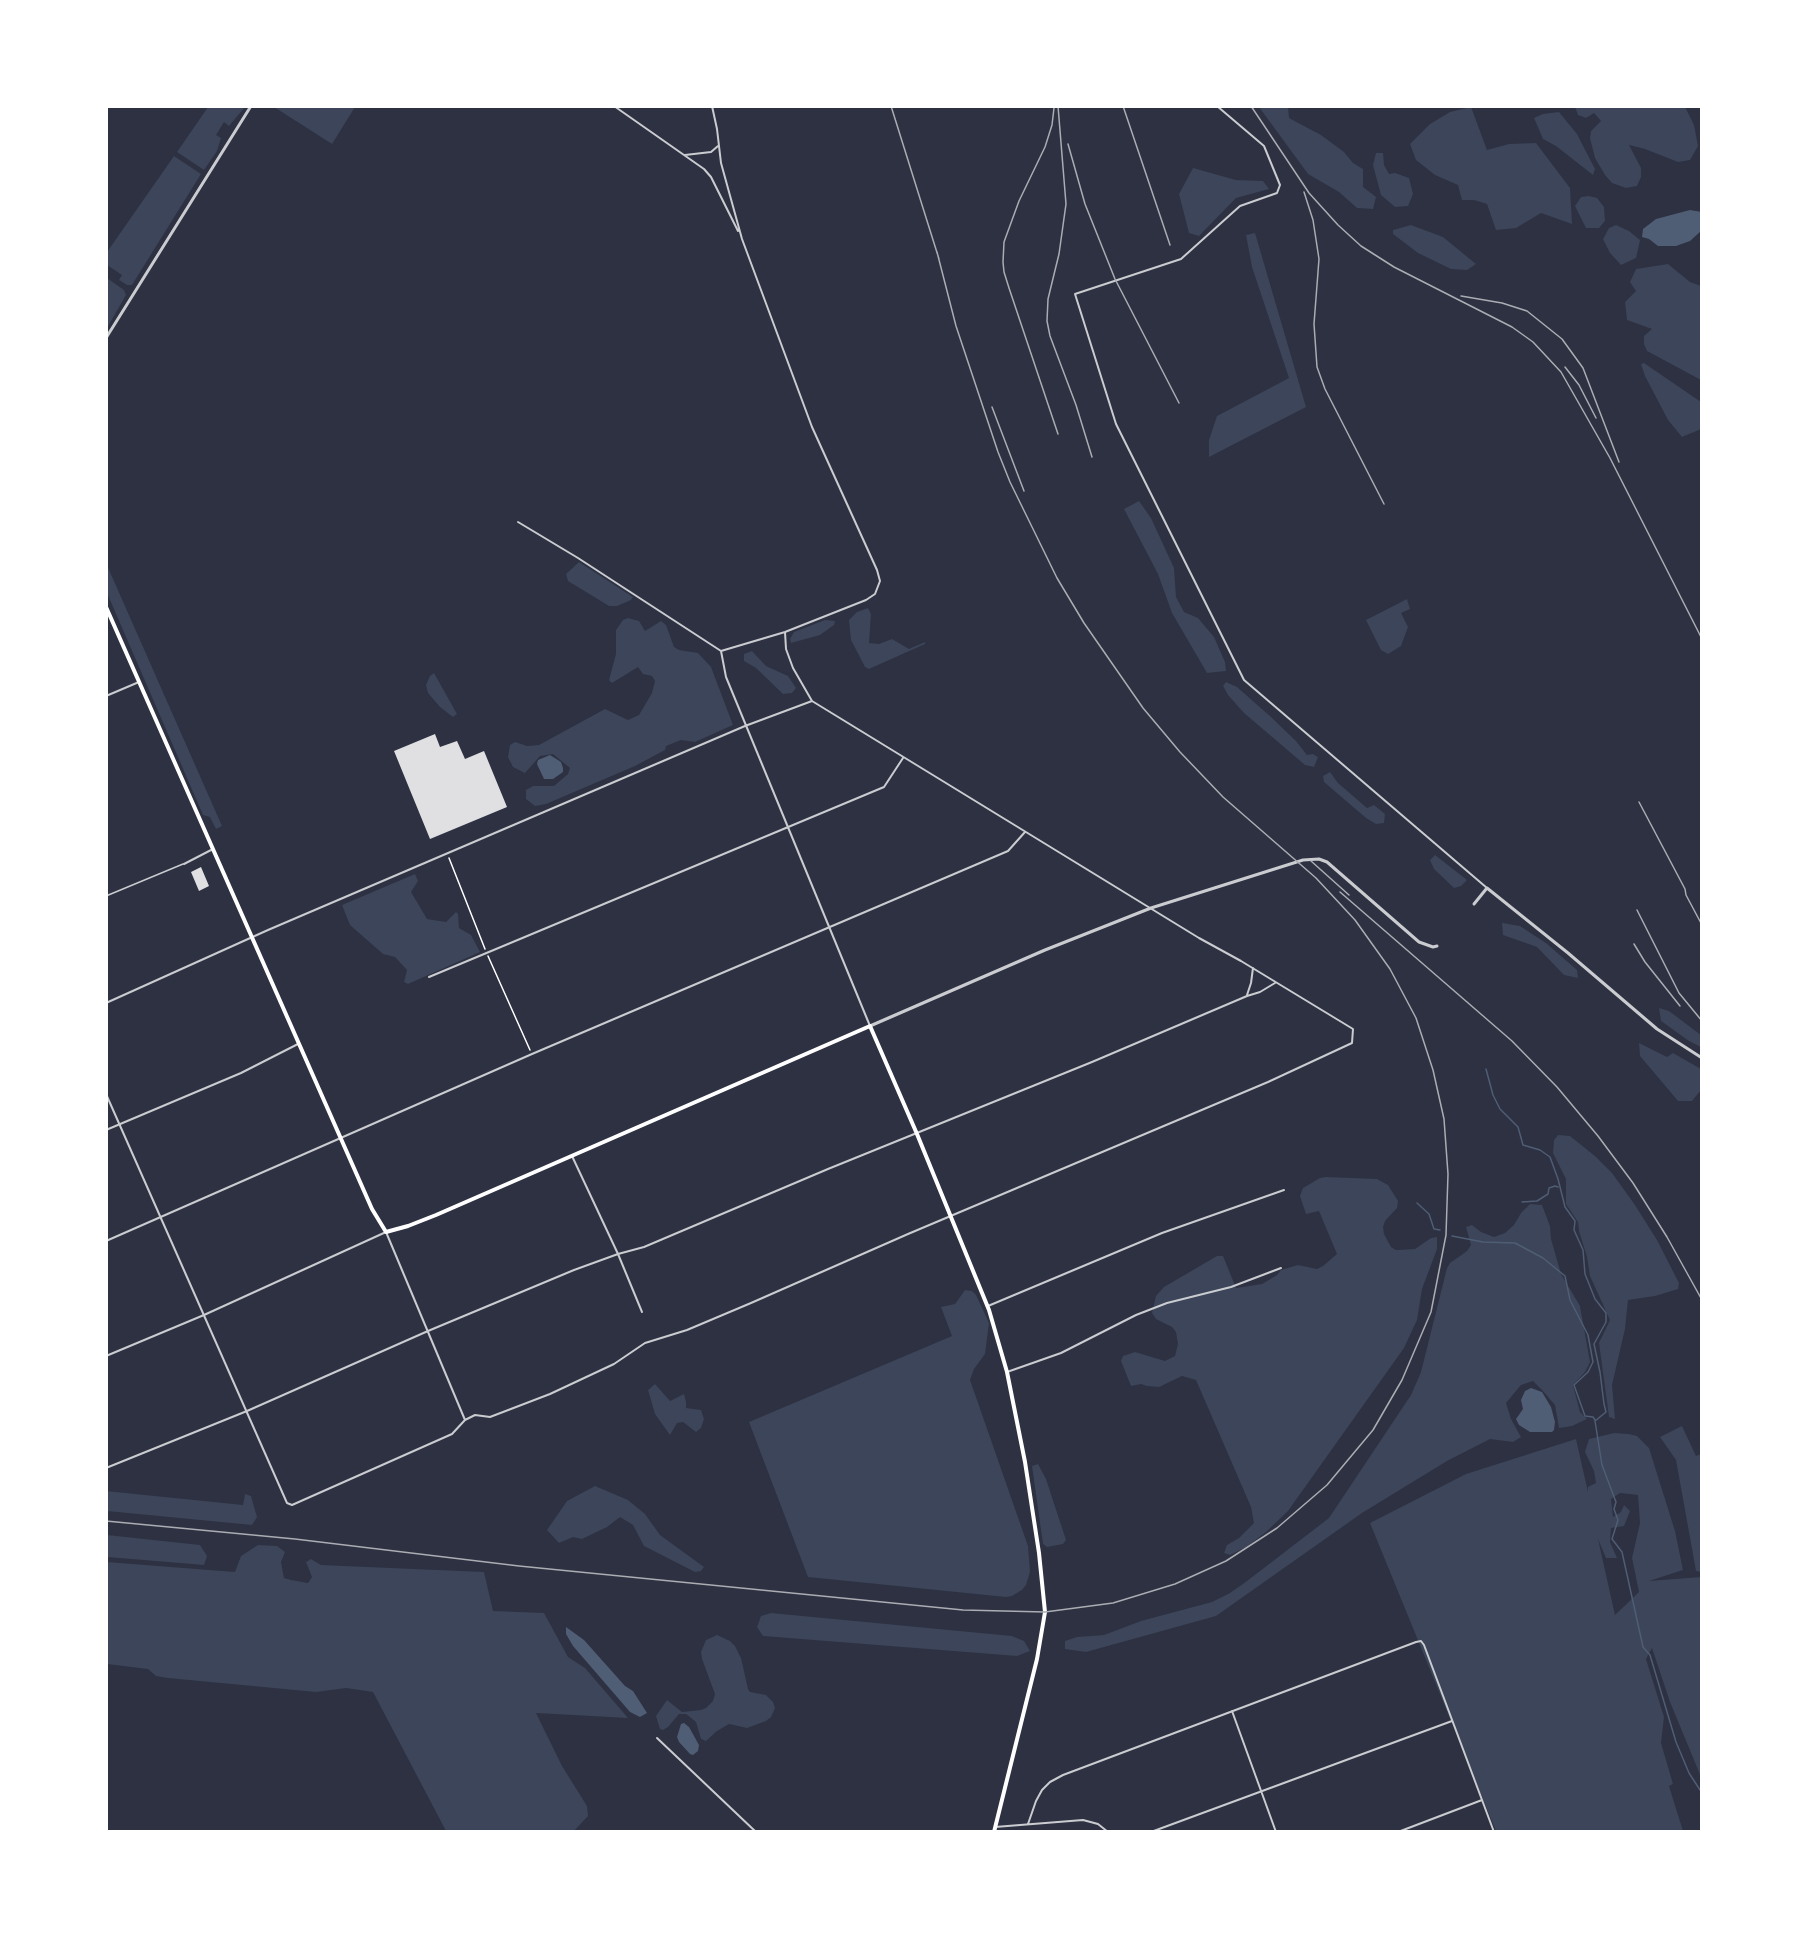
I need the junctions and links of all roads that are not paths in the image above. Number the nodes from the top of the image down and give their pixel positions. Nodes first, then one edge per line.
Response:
1 (251, 106) edge
2 (614, 106) edge
3 (712, 106) edge
4 (1217, 106) edge
5 (720, 145) junction
6 (685, 155) junction
7 (742, 238) junction
8 (106, 338) edge
9 (518, 522) dead end
10 (106, 607) edge
11 (785, 632) junction
12 (721, 651) junction
13 (139, 682) junction
14 (106, 696) edge
15 (812, 701) junction
16 (745, 726) junction
17 (903, 758) junction
18 (787, 827) junction
19 (1025, 832) junction
20 (213, 849) junction
21 (184, 864) joint
22 (1487, 888) junction
23 (106, 896) edge
24 (1474, 904) dead end
25 (1151, 908) junction
26 (829, 927) junction
27 (252, 937) junction
28 (1437, 946) dead end
29 (1253, 968) junction
30 (429, 977) dead end
31 (1275, 983) junction
32 (1247, 996) junction
33 (106, 1004) edge
34 (870, 1026) junction
35 (299, 1043) junction
36 (1701, 1058) edge
37 (106, 1094) edge
38 (119, 1124) junction
39 (106, 1130) edge
40 (917, 1134) junction
41 (341, 1138) junction
42 (572, 1156) junction
43 (1284, 1190) dead end
44 (951, 1216) junction
45 (162, 1218) junction
46 (386, 1232) junction
47 (106, 1241) edge
48 (618, 1254) junction
49 (1281, 1268) dead end
50 (987, 1306) junction
51 (642, 1312) dead end
52 (204, 1315) junction
53 (428, 1331) junction
54 (106, 1356) edge
55 (1007, 1372) junction
56 (247, 1411) junction
57 (465, 1419) junction
58 (106, 1468) edge
59 (1232, 1711) junction
60 (1452, 1720) junction
61 (657, 1738) dead end
62 (1261, 1791) junction
63 (1482, 1800) junction
64 (1028, 1824) junction
65 (1005, 1826) junction
66 (994, 1829) edge
67 (756, 1832) edge
68 (1004, 1832) edge
69 (1108, 1832) edge
70 (1151, 1832) edge
71 (1276, 1832) edge
72 (1398, 1832) edge
73 (1494, 1832) edge

1 - 8 street
2 - 6 street
3 - 5 street
4 - 22 street
5 - 6 street
5 - 7 street
6 - 7 street
7 - 11 street
9 - 12 street
10 - 13 main road
11 - 12 street
11 - 15 street
12 - 16 street
13 - 14 street
13 - 20 main road
15 - 16 street
15 - 17 street
16 - 18 street
16 - 27 street
17 - 18 street
17 - 19 street
18 - 26 street
18 - 30 street
19 - 25 street
19 - 26 street
20 - 21 street
20 - 27 main road
21 - 23 street
22 - 24 street
22 - 36 street
25 - 28 street
25 - 29 street
25 - 34 street
26 - 34 street
26 - 41 street
27 - 33 street
27 - 35 main road
29 - 31 street
29 - 32 street
31 - 32 street
31 - 44 street
32 - 40 street
34 - 40 main road
34 - 42 main road
35 - 38 street
35 - 41 main road
37 - 38 street
38 - 39 street
38 - 45 street
40 - 44 main road
40 - 48 street
41 - 45 street
41 - 46 main road
42 - 46 main road
42 - 48 street
43 - 50 street
44 - 50 main road
44 - 57 street
45 - 47 street
45 - 52 street
46 - 52 street
46 - 53 street
48 - 51 street
48 - 53 street
49 - 55 street
50 - 55 main road
52 - 54 street
52 - 56 street
53 - 56 street
53 - 57 street
55 - 66 main road
56 - 57 street
56 - 58 street
59 - 60 street
59 - 62 street
59 - 64 street
60 - 62 street
60 - 63 street
61 - 67 street
62 - 70 street
62 - 71 street
63 - 72 street
63 - 73 street
64 - 65 street
64 - 69 street
65 - 66 street
65 - 68 street

